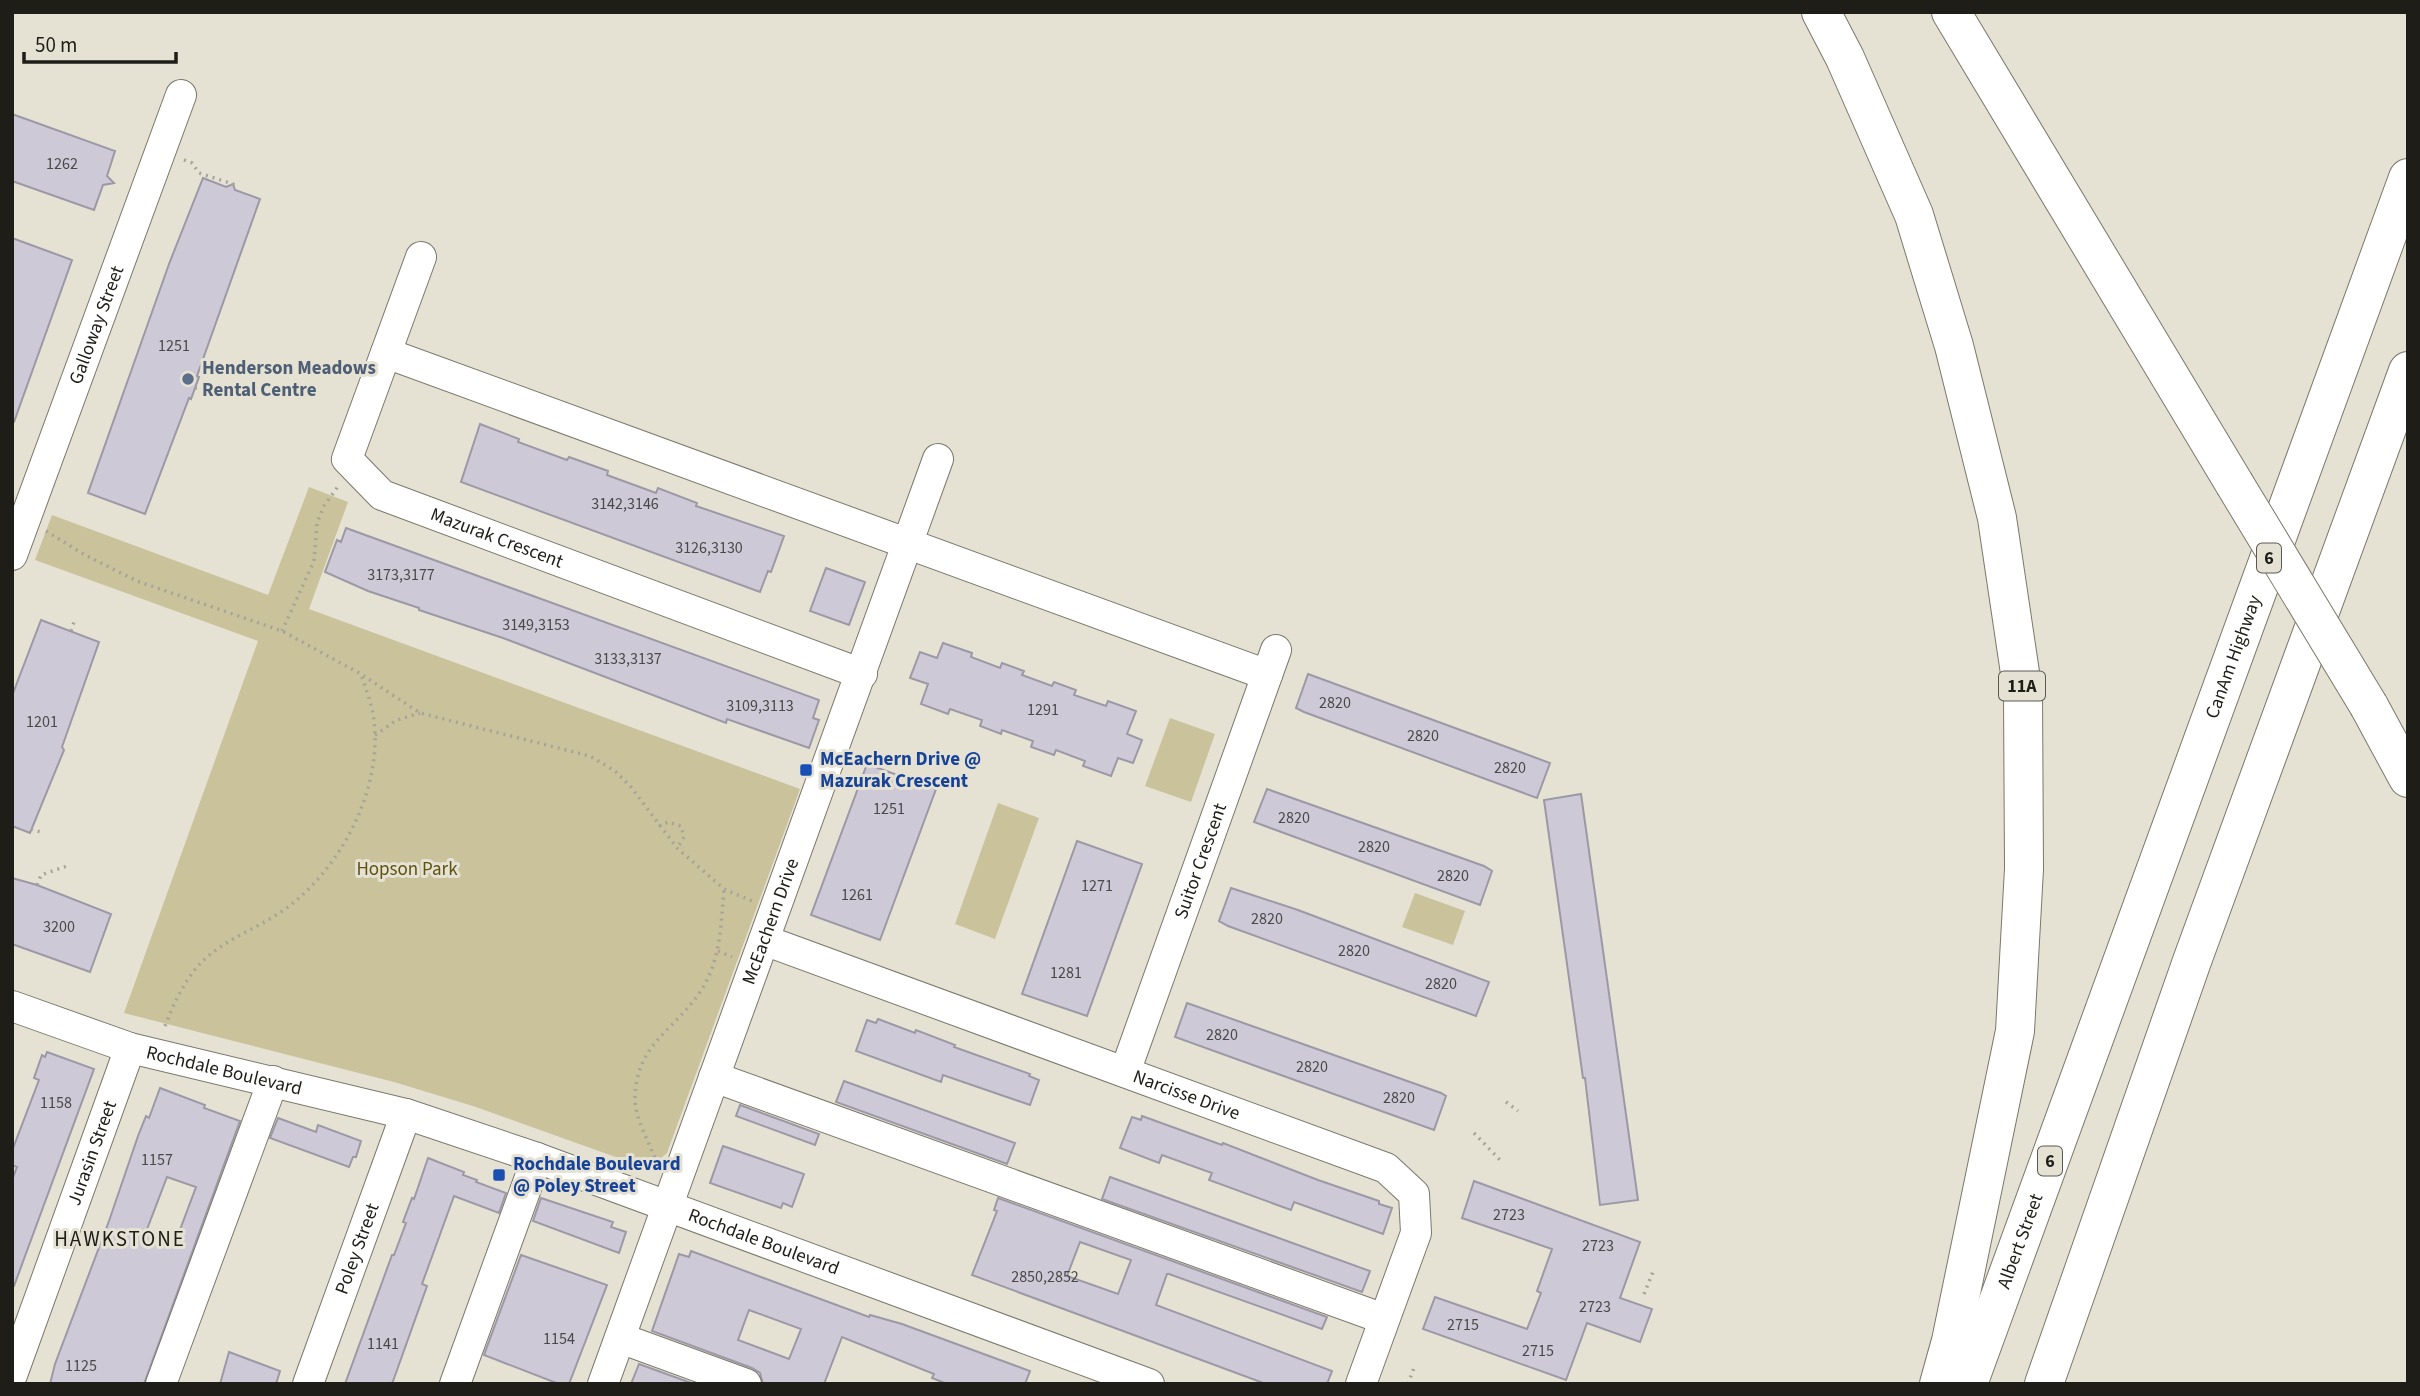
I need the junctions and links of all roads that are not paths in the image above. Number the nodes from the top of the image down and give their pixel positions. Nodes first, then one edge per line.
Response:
1 (1821, 12) edge
2 (1951, 12) edge
3 (181, 95) dead end
4 (2408, 178) edge
5 (421, 257) dead end
6 (386, 352) junction
7 (2408, 372) edge
8 (938, 459) dead end
9 (908, 543) junction
10 (12, 555) edge
11 (862, 674) junction
12 (2408, 778) edge
13 (2131, 939) joint
14 (764, 940) junction
15 (12, 1006) edge
16 (130, 1048) junction
17 (1125, 1072) junction
18 (715, 1077) junction
19 (273, 1081) junction
20 (407, 1114) junction
21 (537, 1158) junction
22 (668, 1206) junction
23 (1384, 1319) junction
24 (620, 1338) junction
25 (12, 1375) edge
26 (161, 1384) edge
27 (308, 1384) edge
28 (455, 1384) edge
29 (603, 1384) edge
30 (746, 1384) edge
31 (1149, 1384) edge
32 (1361, 1384) edge
33 (1939, 1384) edge
34 (1968, 1384) edge
35 (2044, 1384) edge

1 - 33 highway, 11A
2 - 12 highway, bridge
3 - 10 street, Galloway Street
4 - 13 highway, CanAm Highway / 6
5 - 6 street
6 - 9 street
6 - 11 street, Mazurak Crescent
7 - 35 highway
8 - 9 street, McEachern Drive
9 - 11 street, McEachern Drive
9 - 17 street, Suitor Crescent
11 - 14 street, McEachern Drive
13 - 34 highway, Albert Street / 6
14 - 17 street, Narcisse Drive
14 - 18 street, McEachern Drive
15 - 16 street, Rochdale Boulevard
16 - 19 street, Rochdale Boulevard
16 - 25 street, Jurasin Street
17 - 23 street, Narcisse Drive
18 - 22 street, McEachern Drive
18 - 23 street
19 - 20 street, Rochdale Boulevard
19 - 26 street
20 - 21 street, Rochdale Boulevard
20 - 27 street, Poley Street
21 - 22 street, Rochdale Boulevard
21 - 28 street
22 - 24 street, McEachern Drive
22 - 31 street, Rochdale Boulevard
23 - 32 street, Narcisse Drive
24 - 29 street, McEachern Drive
24 - 30 street

